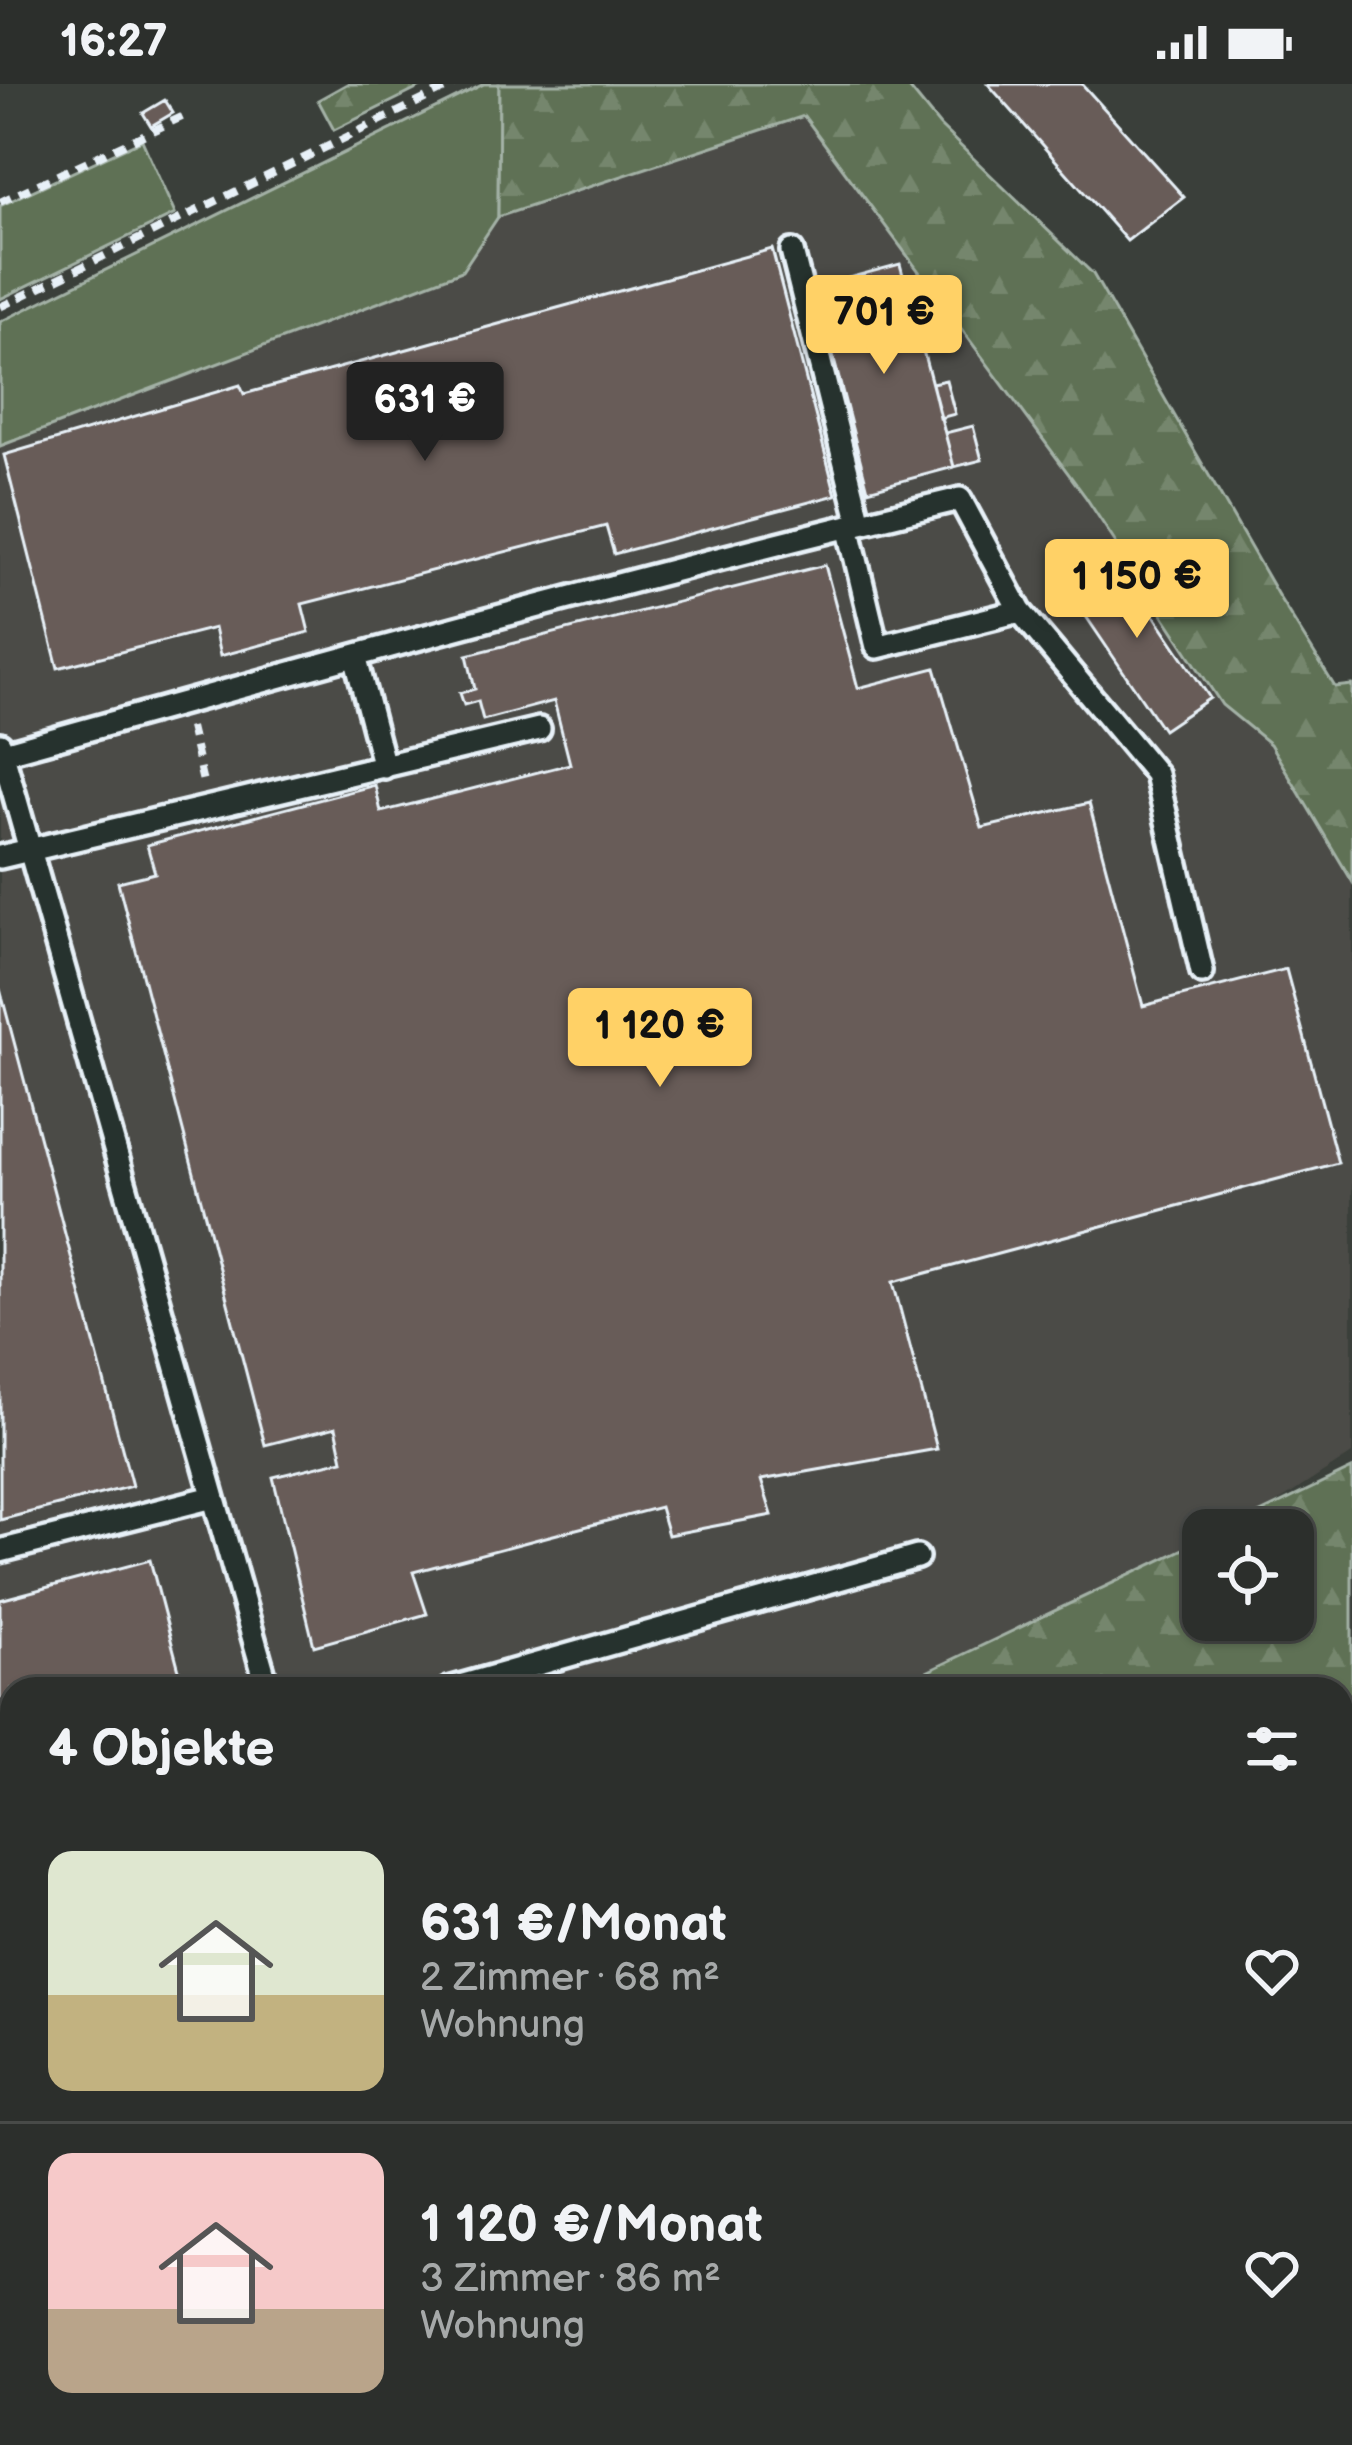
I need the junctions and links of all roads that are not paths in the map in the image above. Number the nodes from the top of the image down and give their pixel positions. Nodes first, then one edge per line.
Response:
1 (793, 251) dead end
2 (854, 525) junction
3 (1020, 611) junction
4 (355, 656) junction
5 (539, 729) dead end
6 (1, 750) edge
7 (384, 766) junction
8 (30, 850) junction
9 (0, 857) edge
10 (1202, 972) dead end
11 (213, 1497) junction
12 (0, 1551) edge
13 (917, 1557) dead end
14 (265, 1677) edge
15 (492, 1677) edge

1 - 2 lane
2 - 3 lane
2 - 3 lane
2 - 4 lane
3 - 10 lane
4 - 6 lane
4 - 7 lane
5 - 7 lane
6 - 8 lane
7 - 8 lane
8 - 9 lane
8 - 11 lane
11 - 12 lane
11 - 14 lane
13 - 15 lane

